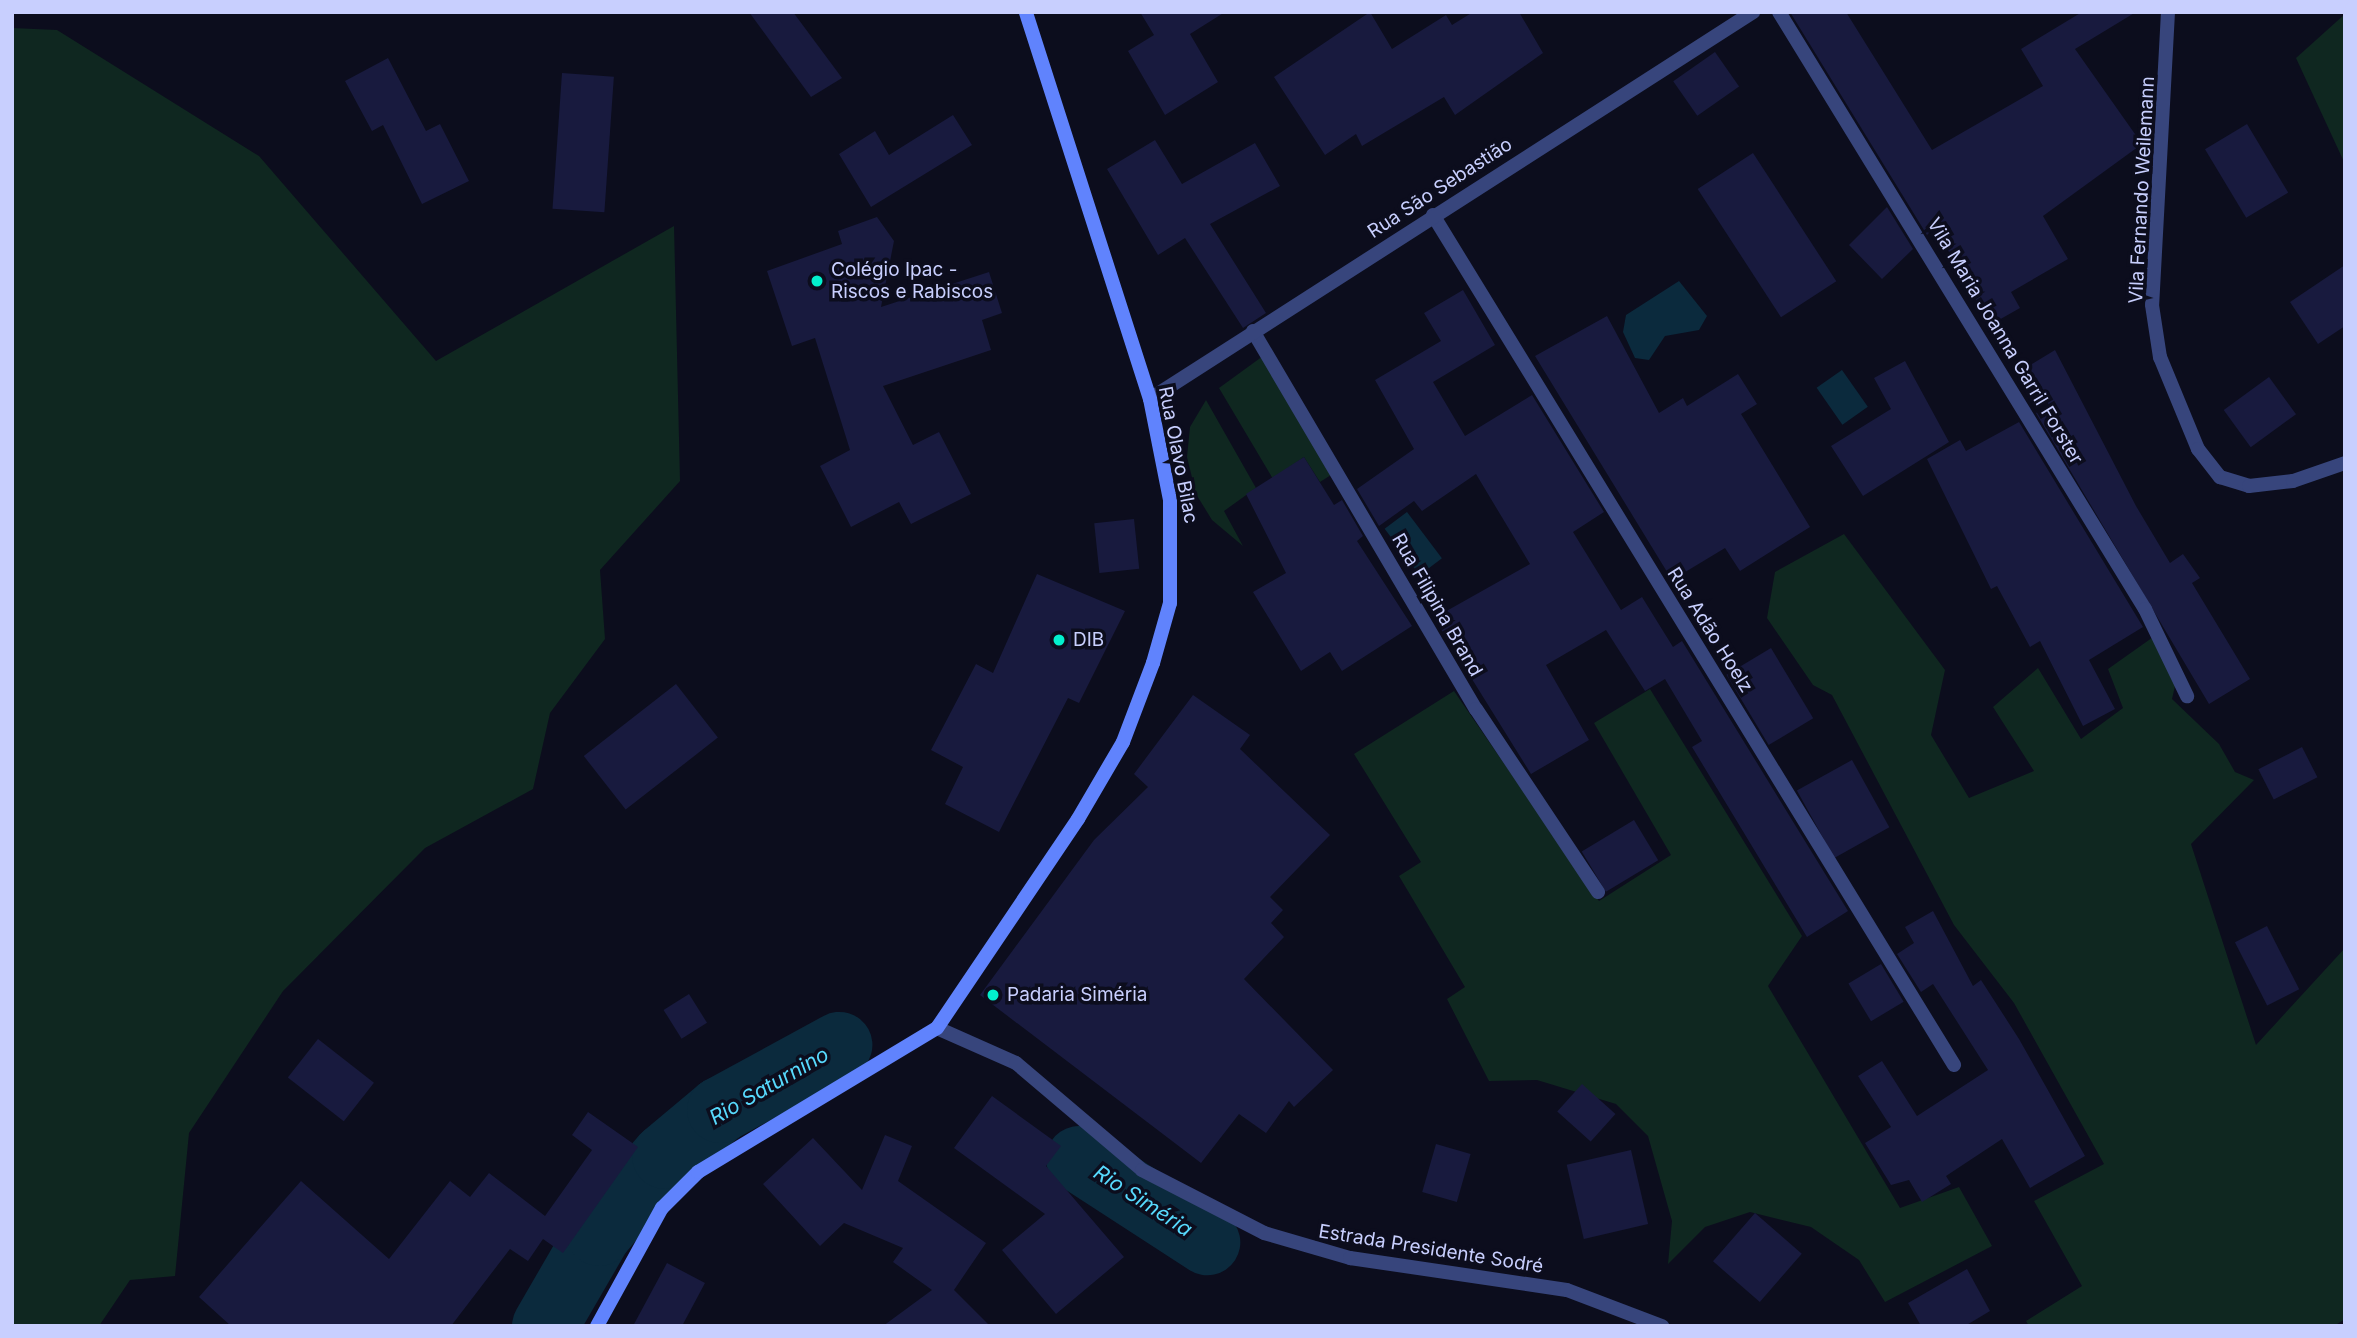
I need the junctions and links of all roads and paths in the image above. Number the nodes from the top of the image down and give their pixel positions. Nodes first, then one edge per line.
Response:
1 (1026, 12) edge
2 (1753, 12) edge
3 (1779, 12) edge
4 (2168, 12) edge
5 (1433, 215) junction
6 (1253, 331) junction
7 (1150, 399) junction
8 (2345, 463) edge
9 (2187, 696) dead end
10 (1598, 892) dead end
11 (937, 1028) junction
12 (1954, 1065) dead end
13 (597, 1326) edge
14 (1662, 1326) edge

1 - 7 main road, Rua Olavo Bilac
2 - 5 street, Rua São Sebastião
3 - 9 street, Vila Maria Joanna Garril Forster
4 - 8 street, Vila Fernando Weilemann
5 - 6 street, Rua São Sebastião
5 - 12 street, Rua Adão Hoelz
6 - 7 street, Rua São Sebastião
6 - 10 street, Rua Filipina Brand
7 - 11 main road, Rua Olavo Bilac
11 - 13 main road, Rua Olavo Bilac
11 - 14 street, Estrada Presidente Sodré

